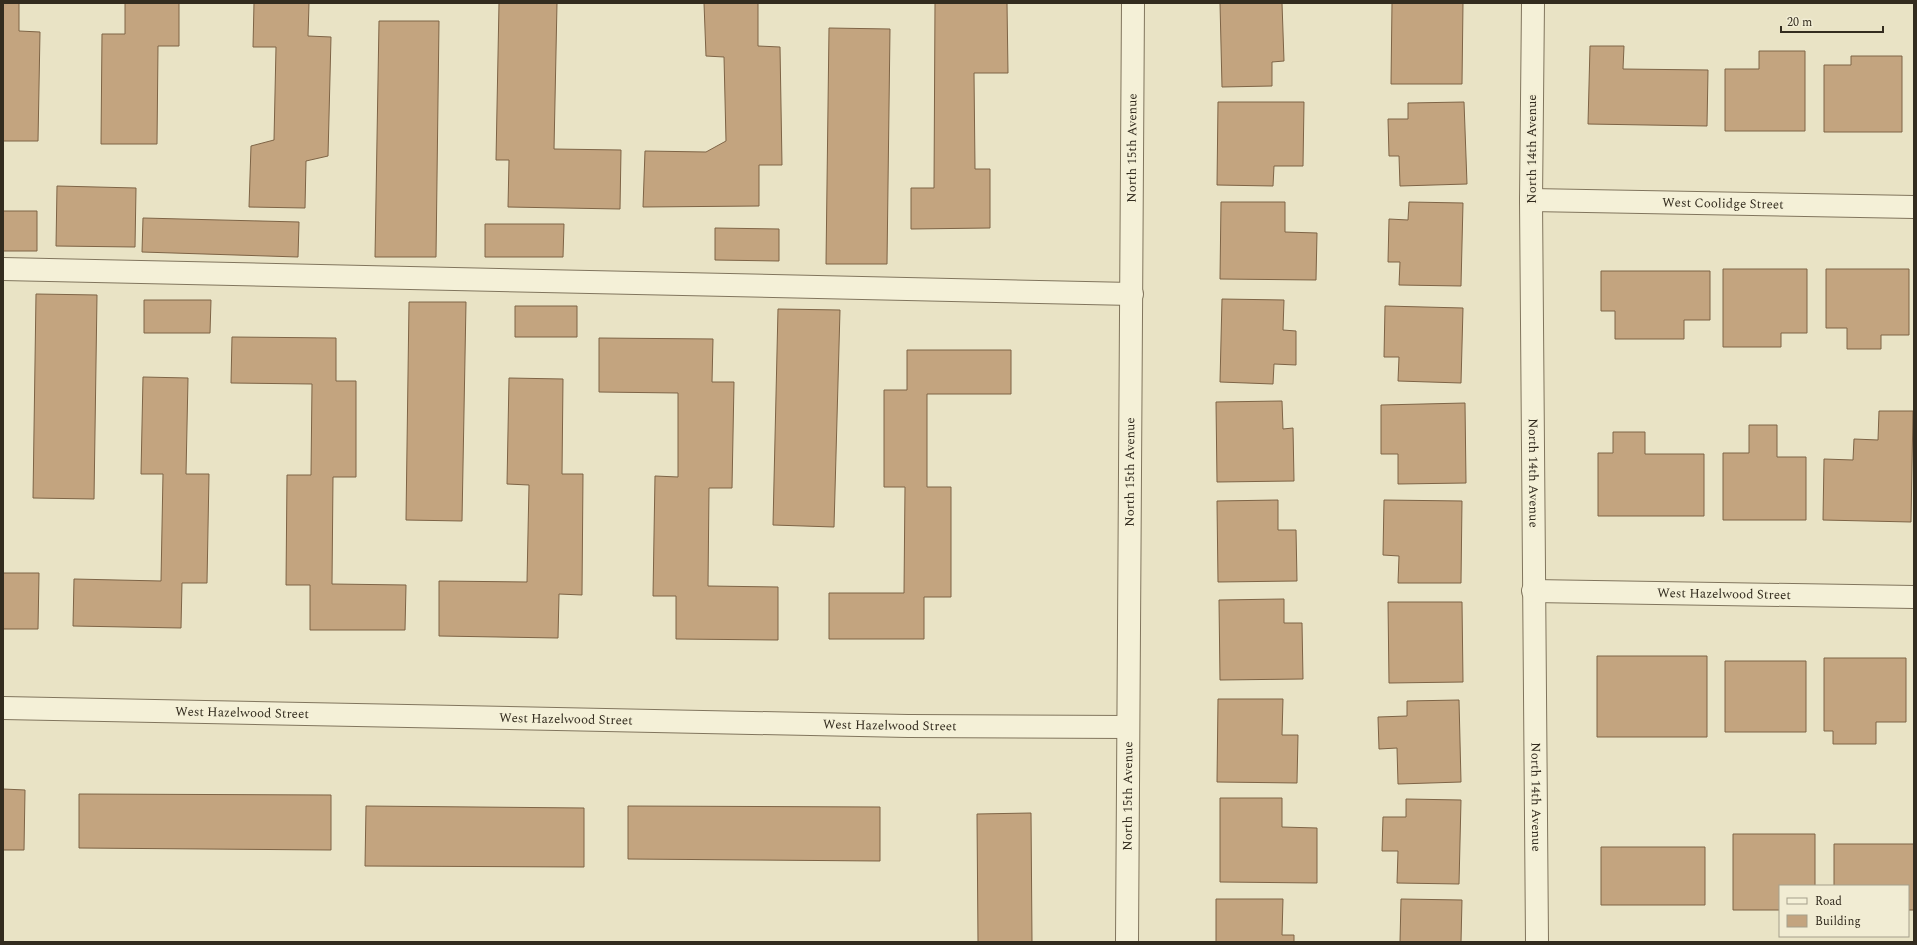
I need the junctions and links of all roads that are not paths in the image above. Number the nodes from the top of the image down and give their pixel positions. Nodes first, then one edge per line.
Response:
1 (1133, 3) edge
2 (1533, 3) edge
3 (1531, 200) junction
4 (1914, 207) edge
5 (3, 269) edge
6 (1132, 294) junction
7 (1533, 591) junction
8 (1914, 596) edge
9 (3, 708) edge
10 (1128, 727) junction
11 (1127, 942) edge
12 (1537, 942) edge

1 - 6 street, North 15th Avenue
2 - 3 street, North 14th Avenue
3 - 4 street, West Coolidge Street
3 - 7 street, North 14th Avenue
5 - 6 street
6 - 10 street, North 15th Avenue
7 - 8 street, West Hazelwood Street
7 - 12 street, North 14th Avenue
9 - 10 street, West Hazelwood Street
10 - 11 street, North 15th Avenue

